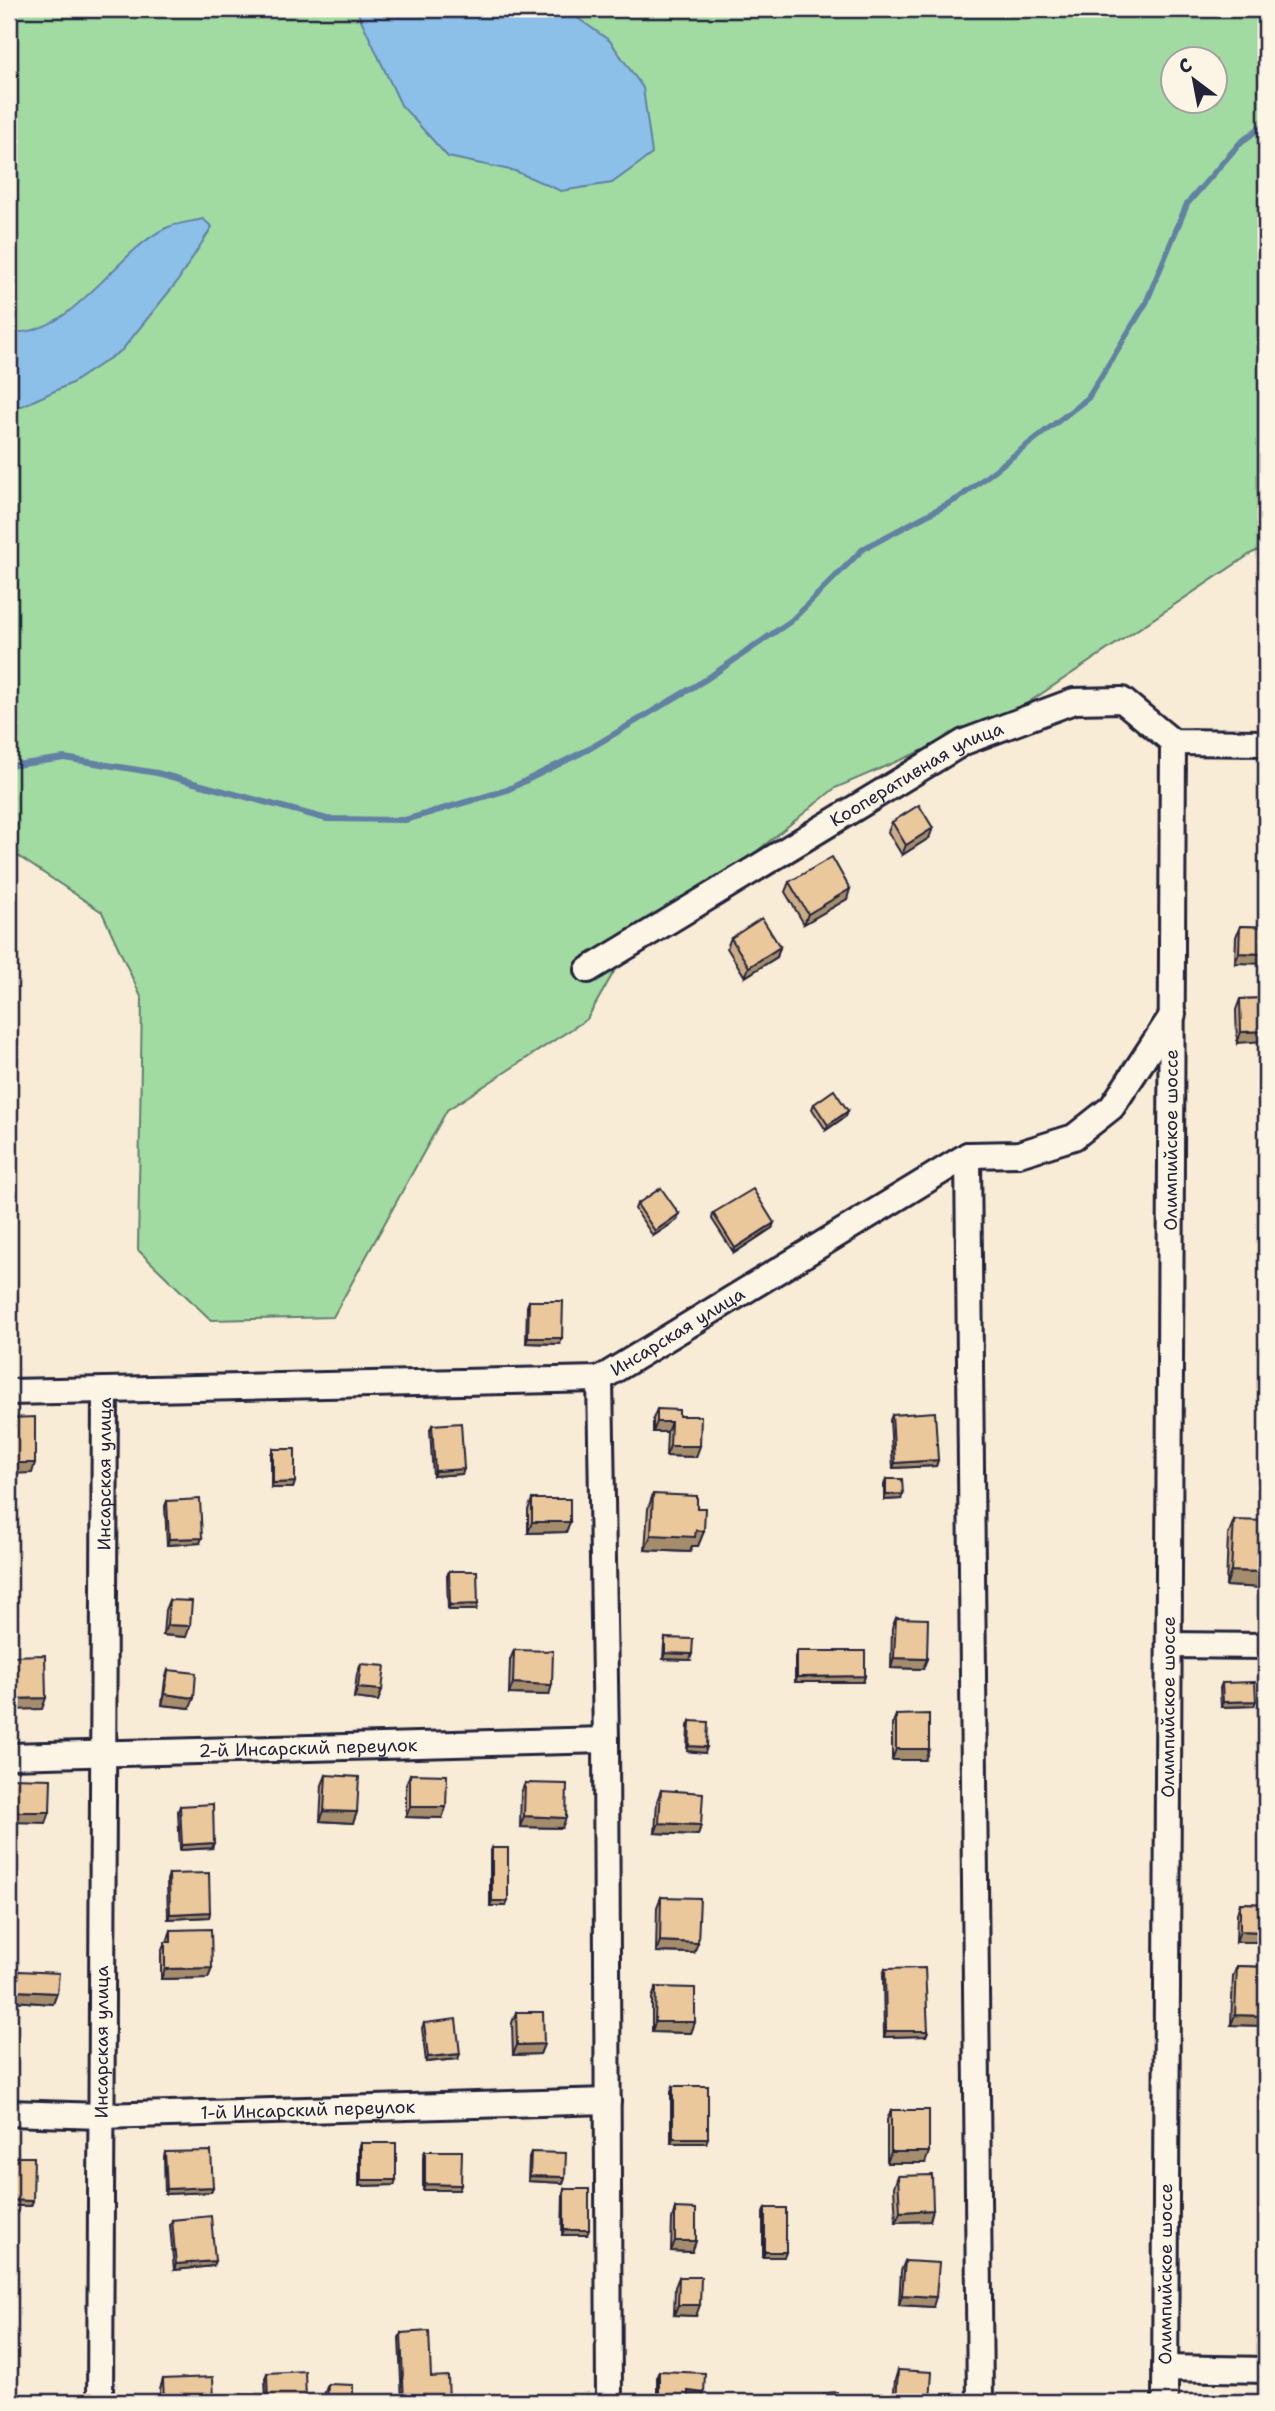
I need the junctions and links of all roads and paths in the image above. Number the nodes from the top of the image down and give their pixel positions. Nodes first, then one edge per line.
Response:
1 (1173, 742) junction
2 (1266, 743) edge
3 (589, 970) dead end
4 (1173, 1014) junction
5 (968, 1155) junction
6 (600, 1379) junction
7 (105, 1390) junction
8 (9, 1392) edge
9 (1169, 1645) junction
10 (1266, 1646) edge
11 (607, 1740) junction
12 (103, 1754) junction
13 (9, 1756) edge
14 (608, 2101) junction
15 (9, 2113) edge
16 (101, 2116) junction
17 (1165, 2368) junction
18 (1266, 2370) edge
19 (100, 2402) edge
20 (609, 2402) edge
21 (980, 2402) edge
22 (1165, 2402) edge

1 - 2 street
1 - 3 street, Кооперативная улица
1 - 4 street, Олимпийское шоссе
4 - 5 street
4 - 9 street, Олимпийское шоссе
5 - 6 street, Инсарская улица
5 - 21 street
6 - 7 street, Инсарская улица
6 - 11 street
7 - 8 street
7 - 12 street, Инсарская улица
9 - 10 street
9 - 17 street, Олимпийское шоссе
11 - 12 street, 2-й Инсарский переулок
11 - 14 street
12 - 13 street, 2-й Инсарский переулок
12 - 16 street, Инсарская улица
14 - 16 street, 1-й Инсарский переулок
14 - 20 street
15 - 16 street, 1-й Инсарский переулок
16 - 19 street, Инсарская улица
17 - 18 street
17 - 22 street, Олимпийское шоссе

